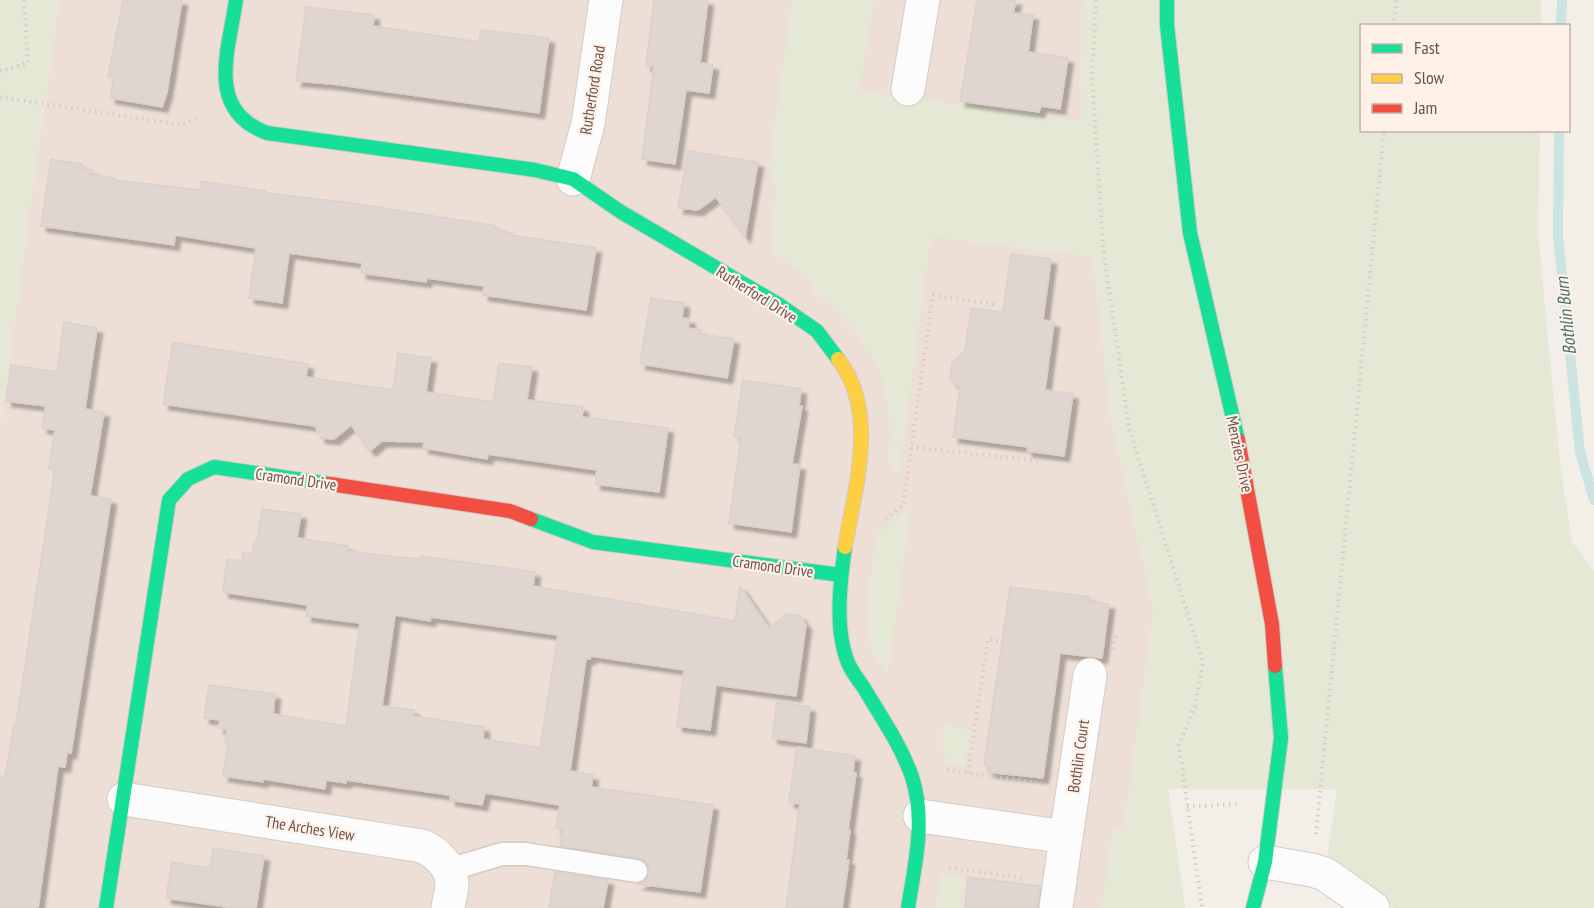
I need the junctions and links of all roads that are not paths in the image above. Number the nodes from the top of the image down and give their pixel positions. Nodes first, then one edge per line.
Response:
1 (237, 0) edge
2 (606, 0) edge
3 (923, 0) edge
4 (1167, 0) edge
5 (908, 89) dead end
6 (573, 179) junction
7 (841, 575) junction
8 (1090, 675) dead end
9 (124, 798) junction
10 (920, 816) junction
11 (1066, 837) junction
12 (1265, 862) junction
13 (448, 870) junction
14 (636, 871) dead end
15 (105, 908) edge
16 (448, 908) edge
17 (908, 908) edge
18 (1056, 908) edge
19 (1253, 908) edge
20 (1373, 908) edge

1 - 6 street, Rutherford Drive
2 - 6 street, Rutherford Road
3 - 5 street
4 - 12 street, Menzies Drive
6 - 7 street, Rutherford Drive
7 - 9 street, Cramond Drive
7 - 10 street, Rutherford Drive
8 - 11 street, Bothlin Court
9 - 13 street, The Arches View
9 - 15 street, Cramond Drive
10 - 11 street
10 - 17 street, Rutherford Drive
11 - 18 street, Bothlin Court
12 - 19 street, Menzies Drive
12 - 20 street
13 - 14 lane
13 - 16 street

